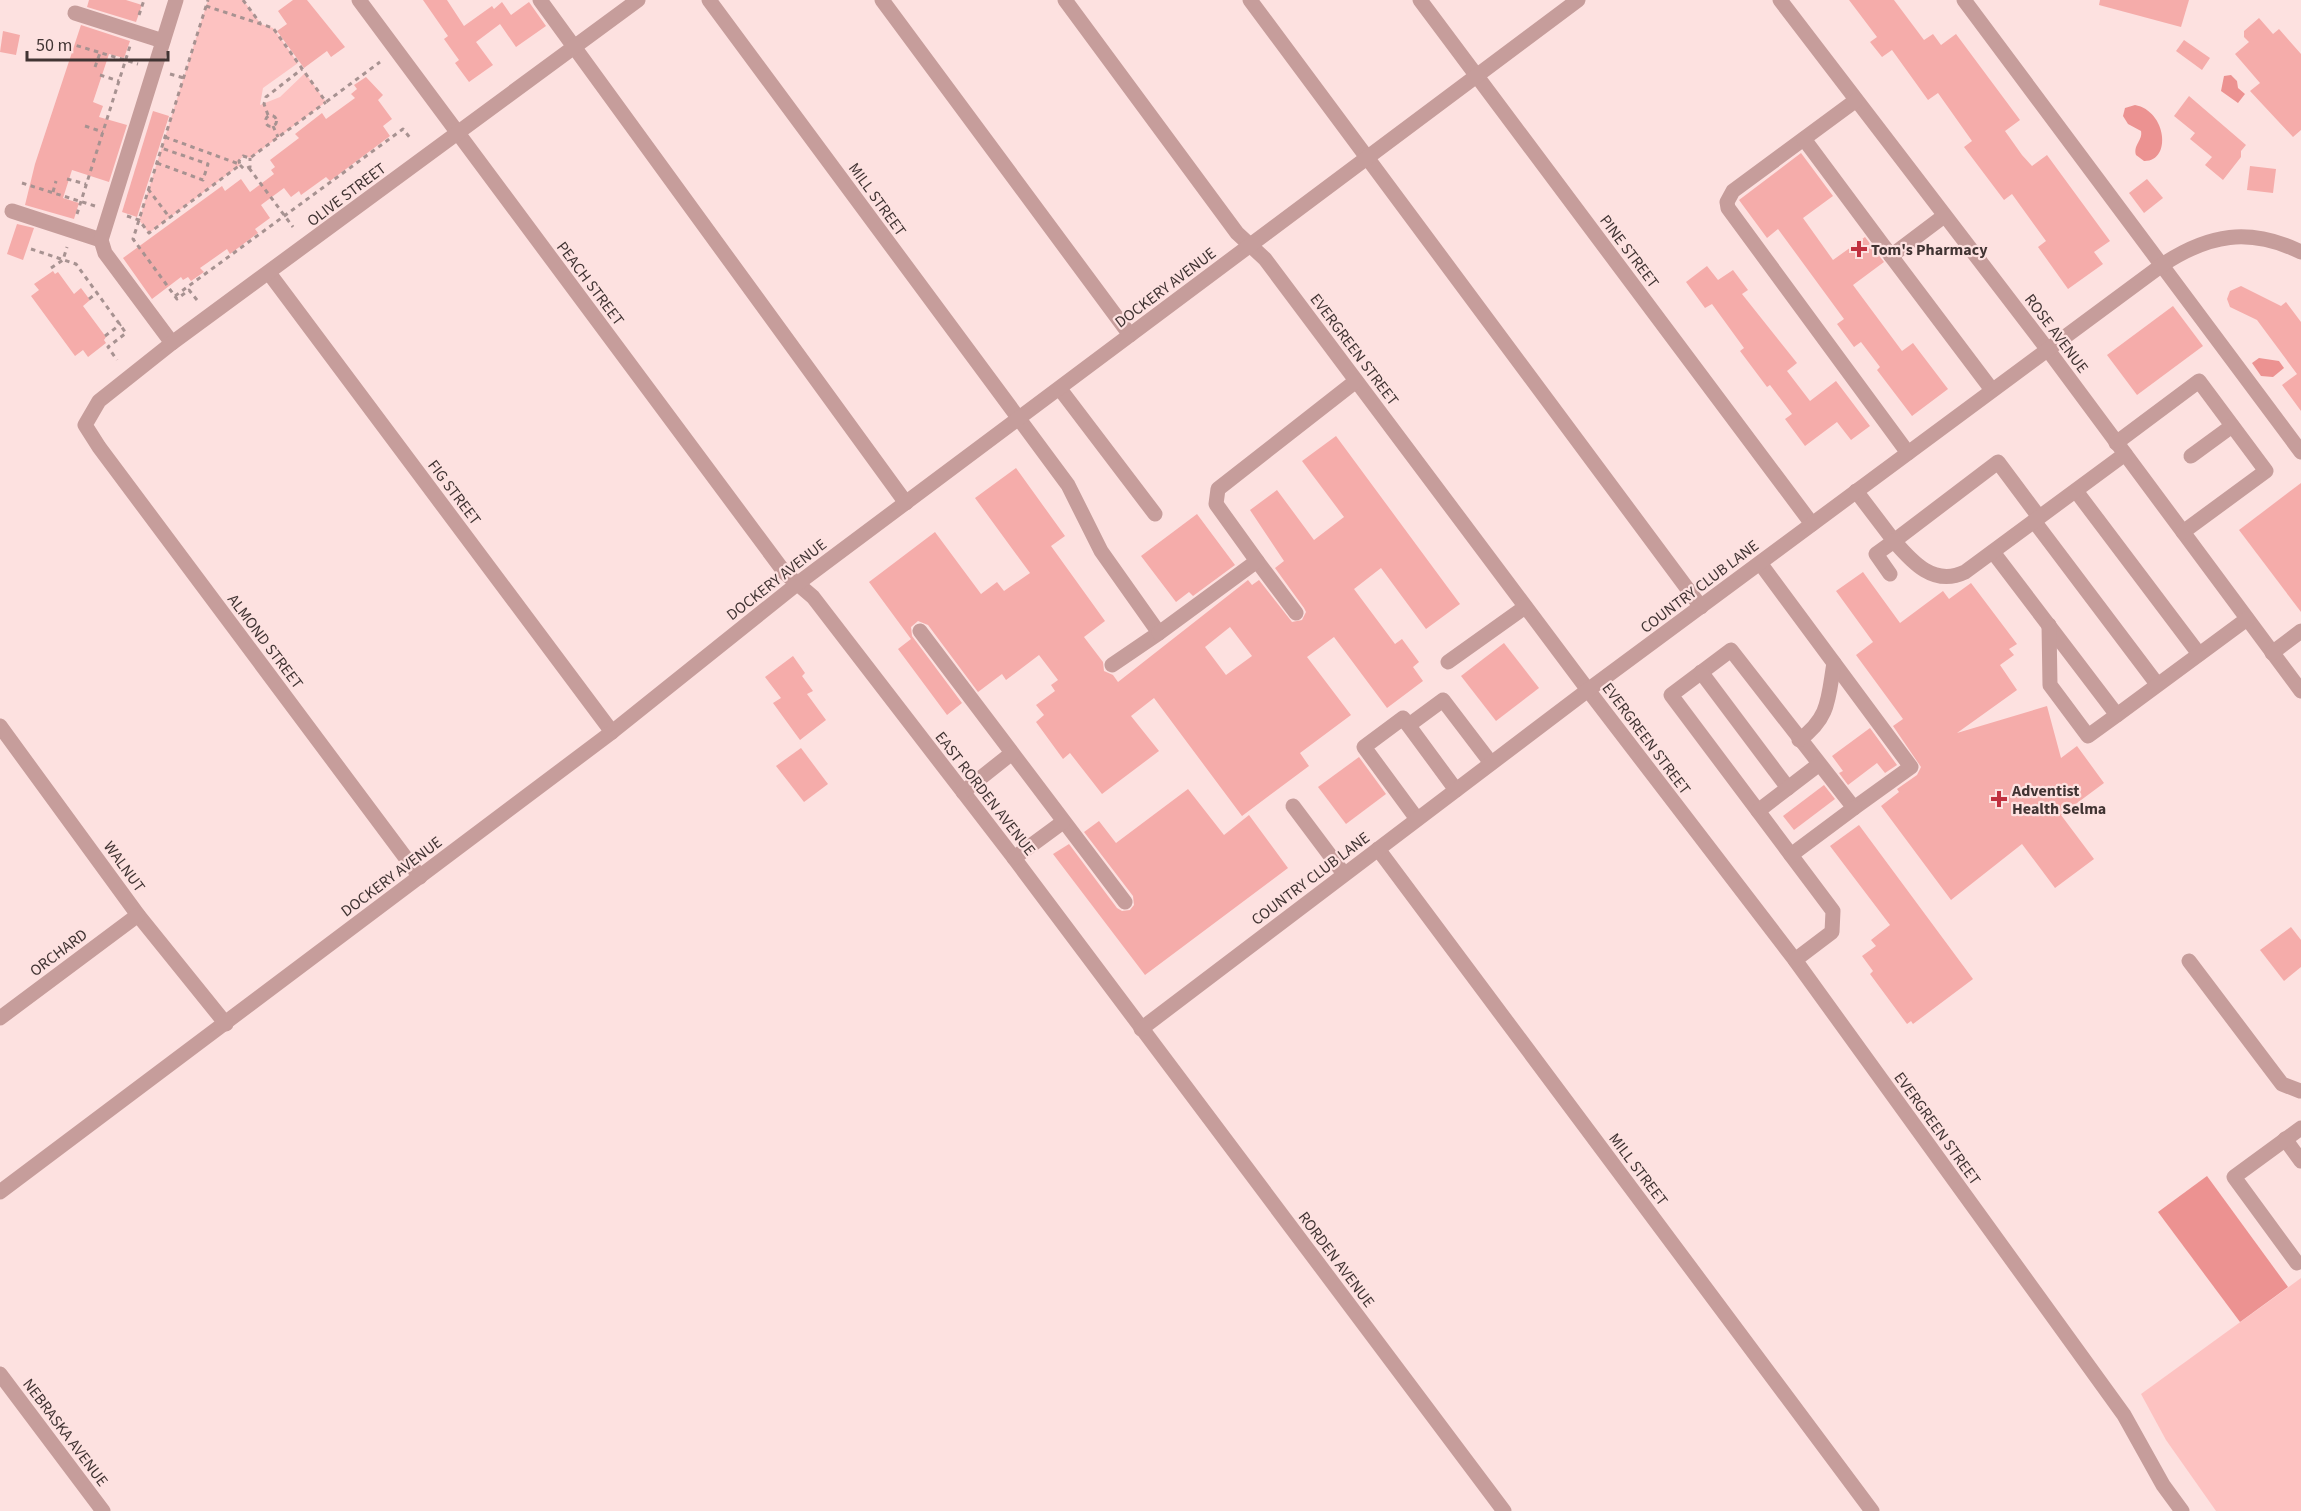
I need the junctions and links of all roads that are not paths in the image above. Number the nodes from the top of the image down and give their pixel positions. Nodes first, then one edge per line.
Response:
1 (176, 0) edge
2 (359, 0) edge
3 (540, 0) edge
4 (638, 0) edge
5 (709, 0) edge
6 (882, 0) edge
7 (1065, 0) edge
8 (1250, 0) edge
9 (1420, 0) edge
10 (1578, 0) edge
11 (1780, 0) edge
12 (1964, 0) edge
13 (75, 13) dead end
14 (163, 41) junction
15 (574, 46) junction
16 (1476, 76) junction
17 (1855, 100) junction
18 (457, 134) junction
19 (1804, 139) junction
20 (1366, 159) junction
21 (12, 211) dead end
22 (1944, 216) junction
23 (101, 240) junction
24 (1251, 246) junction
25 (2301, 252) edge
26 (1891, 256) junction
27 (2162, 265) junction
28 (270, 273) junction
29 (1130, 335) junction
30 (172, 343) junction
31 (2048, 350) junction
32 (1356, 381) junction
33 (1060, 389) junction
34 (1992, 390) junction
35 (1019, 420) junction
36 (85, 425) joint
37 (2232, 426) junction
38 (2121, 449) junction
39 (2301, 452) edge
40 (1908, 453) junction
41 (2191, 456) dead end
42 (1856, 491) junction
43 (2076, 491) junction
44 (906, 503) junction
45 (1155, 514) dead end
46 (2037, 519) junction
47 (1812, 524) junction
48 (2183, 532) junction
49 (1894, 541) junction
50 (1993, 552) junction
51 (1257, 561) junction
52 (1760, 563) junction
53 (1890, 574) dead end
54 (797, 584) junction
55 (1525, 607) junction
56 (1701, 607) junction
57 (1296, 613) dead end
58 (2247, 619) junction
59 (2049, 625) junction
60 (2301, 631) edge
61 (920, 632) dead end
62 (1159, 633) junction
63 (2272, 653) junction
64 (2199, 654) junction
65 (1449, 662) dead end
66 (1834, 663) junction
67 (1112, 665) dead end
68 (1701, 672) junction
69 (2157, 684) junction
70 (1588, 690) junction
71 (2301, 691) edge
72 (2116, 715) junction
73 (1409, 725) junction
74 (0, 726) edge
75 (612, 732) junction
76 (1799, 740) junction
77 (1012, 753) junction
78 (1491, 764) junction
79 (1818, 765) junction
80 (1788, 788) junction
81 (1456, 790) junction
82 (963, 792) junction
83 (1293, 807) dead end
84 (1854, 808) junction
85 (1758, 811) junction
86 (1416, 819) junction
87 (1063, 822) junction
88 (1378, 849) junction
89 (1791, 855) junction
90 (1014, 858) junction
91 (1344, 874) junction
92 (420, 876) junction
93 (1125, 902) dead end
94 (138, 915) junction
95 (1795, 960) junction
96 (2189, 961) dead end
97 (0, 1018) edge
98 (225, 1024) junction
99 (1141, 1029) junction
100 (2301, 1092) edge
101 (2301, 1128) edge
102 (2285, 1139) junction
103 (2301, 1161) edge
104 (0, 1192) edge
105 (2297, 1263) dead end
106 (0, 1374) edge
107 (103, 1511) edge
108 (1504, 1511) edge
109 (1872, 1511) edge
110 (2182, 1511) edge

1 - 14 street
2 - 18 street, PEACH STREET
3 - 15 street
4 - 15 street, OLIVE STREET
5 - 35 street, MILL STREET
6 - 29 street
7 - 24 street, EVERGREEN STREET
8 - 20 street
9 - 16 street, PINE STREET
10 - 16 street, DOCKERY AVENUE
11 - 17 street, ROSE AVENUE
12 - 27 street
13 - 14 street
14 - 23 street
15 - 18 street, OLIVE STREET
15 - 44 street
16 - 20 street, DOCKERY AVENUE
16 - 47 street, PINE STREET
17 - 19 street
17 - 22 street, ROSE AVENUE
18 - 28 street, OLIVE STREET
18 - 54 street, PEACH STREET
19 - 26 street
19 - 40 street
20 - 24 street, DOCKERY AVENUE
20 - 56 street
21 - 23 street
22 - 26 street
22 - 31 street, ROSE AVENUE
23 - 30 street
24 - 29 street, DOCKERY AVENUE
24 - 32 street, EVERGREEN STREET
25 - 27 street, COUNTRY CLUB LANE
26 - 34 street
27 - 31 street, COUNTRY CLUB LANE
27 - 39 street
28 - 30 street, OLIVE STREET
28 - 75 street, FIG STREET
29 - 33 street, DOCKERY AVENUE
30 - 36 street, OLIVE STREET
31 - 34 street, COUNTRY CLUB LANE
31 - 38 street, ROSE AVENUE
32 - 51 street
32 - 55 street, EVERGREEN STREET
33 - 35 street, DOCKERY AVENUE
33 - 45 street
34 - 40 street, COUNTRY CLUB LANE
35 - 44 street, DOCKERY AVENUE
35 - 62 street, MILL STREET
36 - 92 street, ALMOND STREET
37 - 38 street
37 - 41 street
37 - 48 street
38 - 43 street
38 - 48 street, ROSE AVENUE
40 - 42 street, COUNTRY CLUB LANE
42 - 47 street, COUNTRY CLUB LANE
42 - 49 street
43 - 46 street
43 - 64 street
44 - 54 street, DOCKERY AVENUE
46 - 49 street
46 - 50 street
46 - 69 street
47 - 52 street, COUNTRY CLUB LANE
48 - 58 street, ROSE AVENUE
49 - 50 street
49 - 53 street
50 - 59 street
51 - 57 street
51 - 62 street
52 - 56 street, COUNTRY CLUB LANE
52 - 66 street
54 - 75 street, DOCKERY AVENUE
54 - 82 street, EAST RORDEN AVENUE
55 - 65 street
55 - 70 street, EVERGREEN STREET
56 - 70 street, COUNTRY CLUB LANE
58 - 63 street, ROSE AVENUE
58 - 64 street
59 - 72 street
59 - 72 street
60 - 63 street
61 - 77 street
62 - 67 street
63 - 71 street, ROSE AVENUE
64 - 69 street
66 - 76 street
66 - 84 street
68 - 76 street
68 - 80 street
68 - 85 street
69 - 72 street
70 - 78 street, COUNTRY CLUB LANE
70 - 95 street, EVERGREEN STREET
73 - 78 street
73 - 81 street
73 - 86 street
74 - 94 street, WALNUT
75 - 92 street, DOCKERY AVENUE
76 - 79 street
77 - 82 street
77 - 87 street
78 - 81 street, COUNTRY CLUB LANE
79 - 80 street
79 - 84 street
80 - 85 street
81 - 86 street, COUNTRY CLUB LANE
82 - 90 street, EAST RORDEN AVENUE
83 - 91 street
84 - 89 street
85 - 89 street
86 - 88 street, COUNTRY CLUB LANE
87 - 90 street
87 - 93 street
88 - 91 street, COUNTRY CLUB LANE
88 - 109 street, MILL STREET
89 - 95 street
90 - 99 street, EAST RORDEN AVENUE
91 - 99 street, COUNTRY CLUB LANE
92 - 98 street, DOCKERY AVENUE
94 - 97 street, ORCHARD
94 - 98 street, WALNUT
95 - 110 street, EVERGREEN STREET
96 - 100 street
98 - 104 street, DOCKERY AVENUE
99 - 108 street, RORDEN AVENUE
101 - 102 street
102 - 103 street
102 - 105 street
106 - 107 street, NEBRASKA AVENUE

